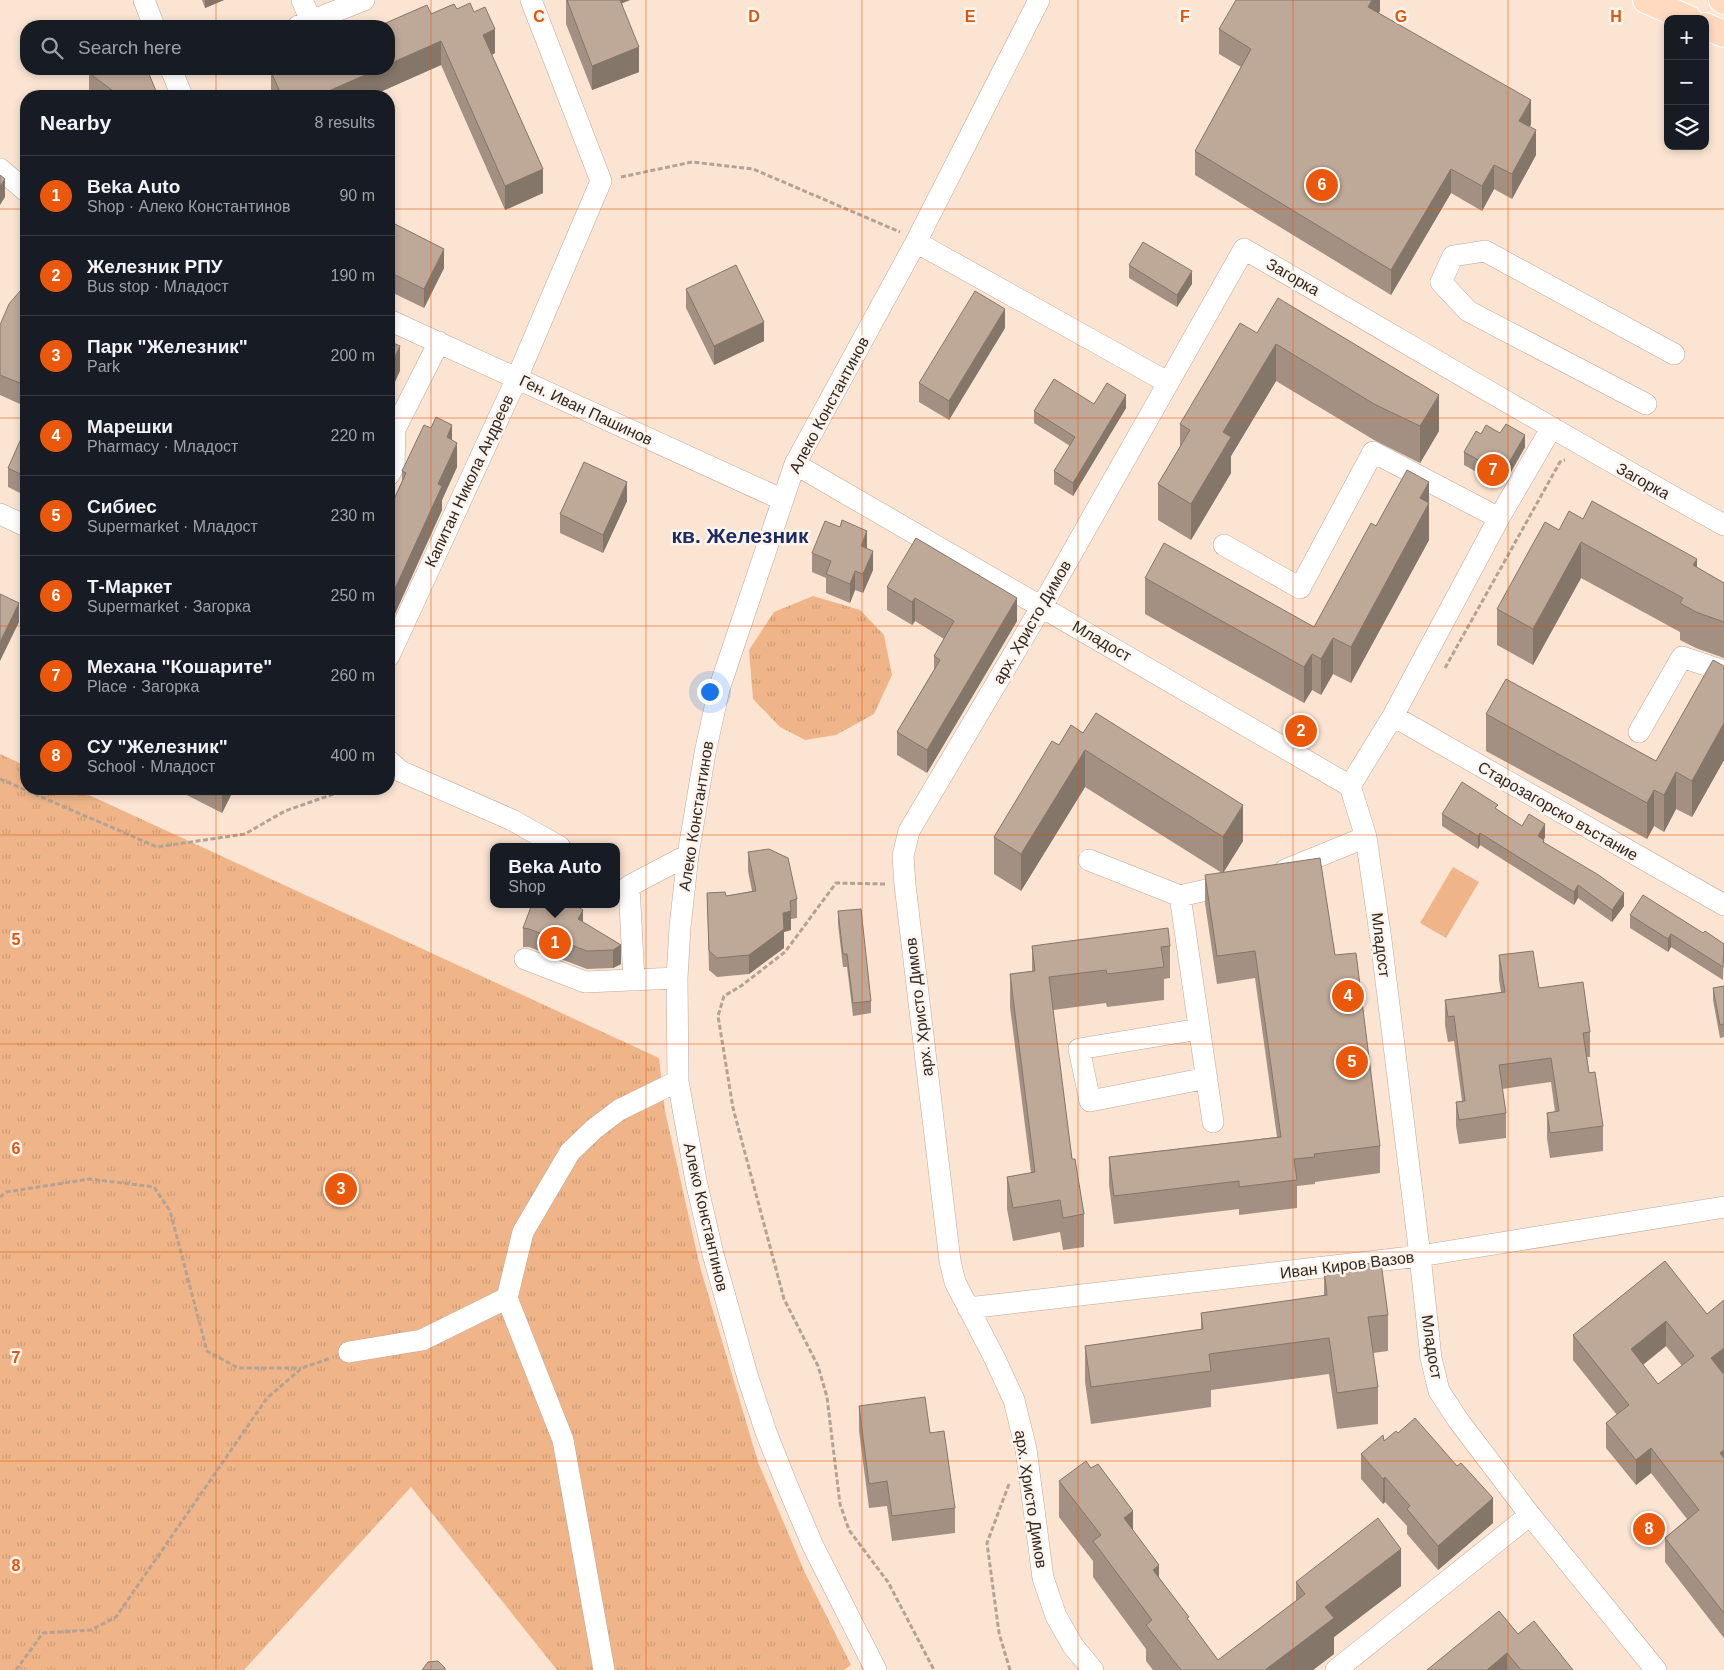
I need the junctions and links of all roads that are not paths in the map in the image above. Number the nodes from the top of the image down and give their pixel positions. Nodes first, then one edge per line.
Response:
1 (144, 0) edge
2 (302, 0) edge
3 (364, 0) edge
4 (531, 0) edge
5 (1039, 0) edge
6 (1646, 0) edge
7 (1680, 15) edge
8 (152, 20) edge
9 (304, 20) edge
10 (314, 20) edge
11 (1709, 28) edge
12 (1724, 34) edge
13 (179, 75) edge
14 (181, 90) edge
15 (0, 169) edge
16 (20, 186) edge
17 (916, 242) junction
18 (395, 323) edge
19 (439, 342) junction
20 (1674, 354) dead end
21 (517, 378) junction
22 (1167, 382) junction
23 (1646, 404) dead end
24 (395, 425) edge
25 (1552, 427) junction
26 (795, 464) junction
27 (782, 500) junction
28 (0, 514) edge
29 (1498, 518) junction
30 (20, 523) edge
31 (1724, 525) edge
32 (1224, 545) dead end
33 (1042, 606) junction
34 (395, 643) edge
35 (1724, 671) edge
36 (1392, 716) junction
37 (1639, 732) dead end
38 (395, 766) edge
39 (1350, 786) junction
40 (1366, 837) junction
41 (553, 843) edge
42 (688, 855) junction
43 (1089, 860) dead end
44 (622, 882) edge
45 (1180, 896) junction
46 (1723, 903) edge
47 (525, 959) dead end
48 (676, 978) junction
49 (634, 980) junction
50 (1199, 1029) junction
51 (1207, 1078) junction
52 (678, 1081) junction
53 (1213, 1122) dead end
54 (1724, 1207) edge
55 (1420, 1256) junction
56 (507, 1298) junction
57 (968, 1308) junction
58 (349, 1352) road end
59 (1530, 1515) junction
60 (604, 1670) edge
61 (876, 1670) edge
62 (1093, 1670) edge
63 (1336, 1670) edge
64 (1656, 1670) edge

1 - 8 street
2 - 9 street
3 - 10 street
4 - 21 street, Капитан Никола Андреев
5 - 17 street, Алеко Константинов
6 - 7 main road
11 - 12 main road
13 - 14 street
15 - 16 street
17 - 22 street
17 - 26 street, Алеко Константинов
18 - 19 street, Ген. Иван Пашинов
19 - 21 street, Ген. Иван Пашинов
19 - 24 street
20 - 23 street
21 - 27 street, Ген. Иван Пашинов
21 - 34 street, Капитан Никола Андреев
22 - 25 street, Загорка
22 - 33 street, арх. Христо Димов
25 - 29 street
25 - 31 street, Загорка
26 - 27 street, Алеко Константинов
26 - 33 street, Младост
27 - 42 street, Алеко Константинов
28 - 30 street
29 - 32 street
29 - 36 street
33 - 39 street, Младост
33 - 57 street, арх. Христо Димов
35 - 37 street
36 - 39 street
36 - 46 street, Старозагорско въстание
38 - 41 street
39 - 40 street, Младост
40 - 45 street
40 - 55 street, Младост
42 - 44 street
42 - 48 street, Алеко Константинов
43 - 45 street
44 - 49 street
45 - 50 street
47 - 49 street
48 - 49 street
48 - 52 street, Алеко Константинов
50 - 51 street
50 - 51 street
51 - 53 street
52 - 56 street
52 - 61 street, Алеко Константинов
54 - 55 street, Иван Киров Вазов
55 - 57 street, Иван Киров Вазов
55 - 59 street, Младост
56 - 58 street
56 - 60 street
57 - 62 street, арх. Христо Димов
59 - 63 street
59 - 64 street, Младост

